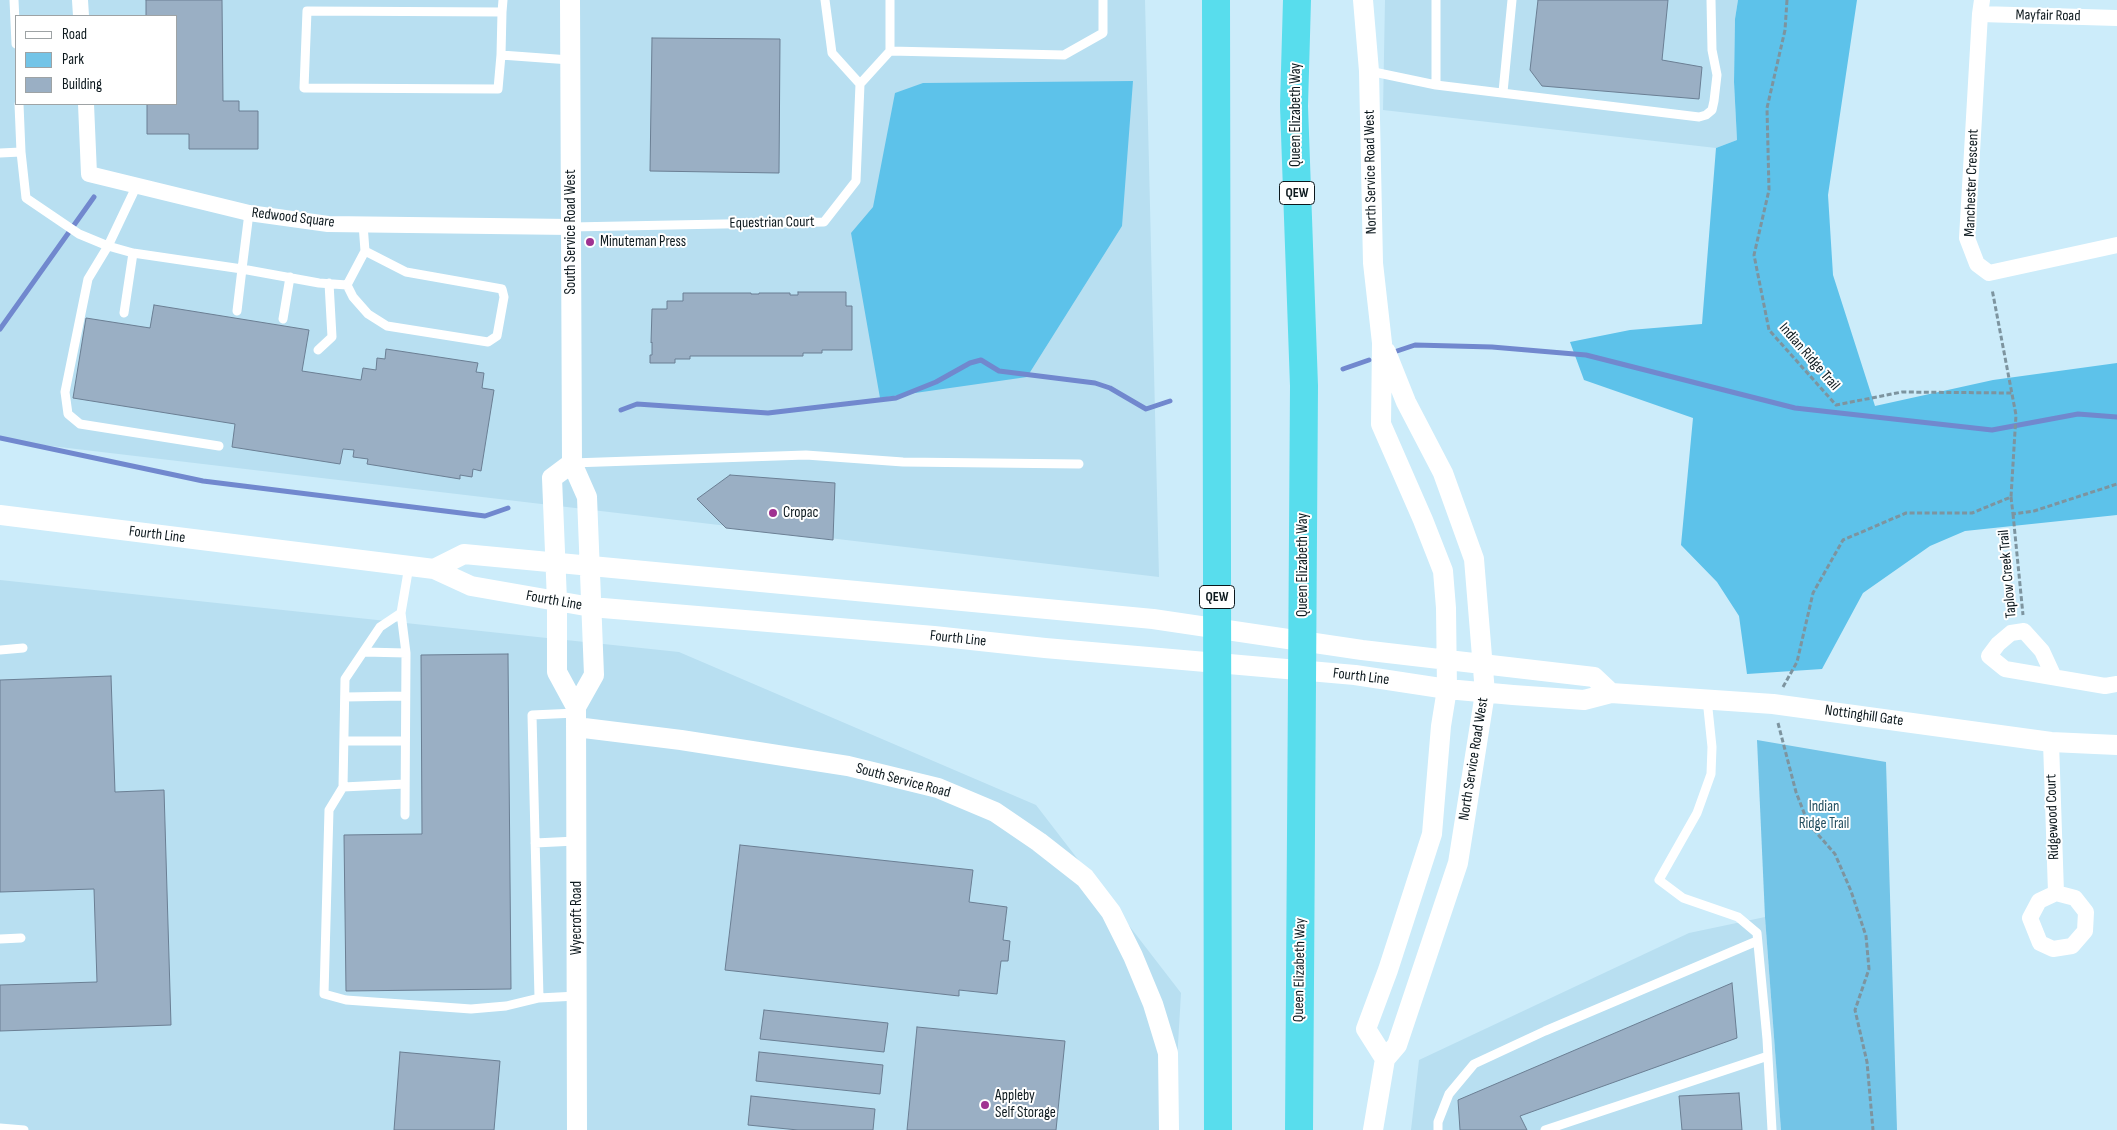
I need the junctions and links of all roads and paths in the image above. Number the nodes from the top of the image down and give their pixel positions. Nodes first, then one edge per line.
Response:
1 (14, 0) edge
2 (80, 0) edge
3 (503, 0) edge
4 (570, 0) edge
5 (825, 0) edge
6 (890, 0) edge
7 (1103, 0) edge
8 (1202, 0) edge
9 (1216, 0) edge
10 (1297, 0) edge
11 (1363, 0) edge
12 (1436, 0) edge
13 (1512, 0) edge
14 (1711, 0) edge
15 (1787, 0) edge
16 (1981, 7) edge
17 (502, 12) junction
18 (81, 15) edge
19 (2117, 18) edge
20 (15, 22) edge
21 (890, 51) junction
22 (501, 55) junction
23 (570, 60) junction
24 (1216, 63) junction
25 (1369, 71) junction
26 (860, 84) junction
27 (1436, 85) junction
28 (1503, 92) junction
29 (19, 105) edge
30 (86, 105) edge
31 (21, 152) junction
32 (0, 153) edge
33 (137, 186) junction
34 (249, 213) junction
35 (363, 224) junction
36 (571, 227) junction
37 (2117, 245) edge
38 (108, 246) junction
39 (365, 252) junction
40 (133, 254) junction
41 (242, 269) junction
42 (1989, 273) junction
43 (290, 277) junction
44 (329, 284) junction
45 (347, 285) junction
46 (236, 311) dead end
47 (124, 313) dead end
48 (283, 318) dead end
49 (1382, 343) junction
50 (318, 350) dead end
51 (2012, 393) junction
52 (220, 446) dead end
53 (572, 463) junction
54 (1079, 464) dead end
55 (2117, 484) edge
56 (2011, 497) junction
57 (2014, 514) junction
58 (0, 515) edge
59 (554, 563) junction
60 (408, 566) junction
61 (590, 566) junction
62 (434, 569) junction
63 (557, 601) junction
64 (591, 607) junction
65 (401, 613) junction
66 (2024, 631) junction
67 (23, 648) dead end
68 (0, 650) edge
69 (364, 652) junction
70 (406, 653) junction
71 (1446, 660) junction
72 (1483, 664) junction
73 (2054, 677) junction
74 (2117, 684) edge
75 (1447, 689) junction
76 (1485, 692) junction
77 (1611, 693) junction
78 (406, 696) junction
79 (345, 697) junction
80 (1708, 699) junction
81 (1773, 704) junction
82 (576, 716) junction
83 (344, 741) junction
84 (405, 741) junction
85 (2051, 742) junction
86 (2117, 745) edge
87 (405, 784) junction
88 (343, 787) junction
89 (405, 815) dead end
90 (576, 841) junction
91 (535, 843) junction
92 (2056, 893) dead end
93 (21, 938) dead end
94 (0, 939) edge
95 (1758, 941) junction
96 (577, 996) junction
97 (539, 998) junction
98 (1768, 1056) junction
99 (1385, 1059) junction
100 (0, 1128) edge
101 (24, 1130) edge
102 (577, 1130) edge
103 (1169, 1130) edge
104 (1218, 1130) edge
105 (1299, 1130) edge
106 (1372, 1130) edge
107 (1438, 1130) edge
108 (1545, 1130) edge
109 (1772, 1130) edge
110 (1873, 1130) edge

1 - 20 lane
2 - 18 street
3 - 17 lane
4 - 23 street, South Service Road West
5 - 26 lane
6 - 21 lane
7 - 21 lane
8 - 24 highway
9 - 24 highway, QEW
10 - 105 highway, Queen Elizabeth Way / QEW
11 - 25 street, North Service Road West
12 - 27 lane
13 - 28 lane
14 - 28 lane
15 - 51 path, Indian Ridge Trail
16 - 19 street, Mayfair Road
16 - 42 street, Manchester Crescent
17 - 22 lane
17 - 22 lane
21 - 26 lane
22 - 23 lane
23 - 36 street, South Service Road West
24 - 104 highway, QEW
25 - 27 lane
25 - 49 street, North Service Road West
26 - 36 lane, Equestrian Court
27 - 28 lane
29 - 31 lane
30 - 33 street, Redwood Square
31 - 32 lane
31 - 38 lane
33 - 34 street, Redwood Square
33 - 38 lane
34 - 35 street, Redwood Square
34 - 41 lane
35 - 36 street, Redwood Square
35 - 39 lane
36 - 53 street, South Service Road West
37 - 42 street
38 - 40 lane
38 - 52 lane
39 - 45 lane
39 - 45 lane
40 - 41 lane
40 - 47 lane
41 - 43 lane
41 - 46 lane
42 - 51 path
43 - 44 lane
43 - 48 lane
44 - 45 lane
44 - 50 lane
49 - 71 street, North Service Road West
49 - 72 street, North Service Road West
51 - 56 path
53 - 54 lane
53 - 59 street
53 - 61 street, South Service Road West
55 - 57 path, Taplow Creek Trail
56 - 57 path, Taplow Creek Trail
56 - 81 path
57 - 66 path, Taplow Creek Trail
58 - 60 street, Fourth Line
59 - 61 street, Fourth Line
59 - 62 street, Fourth Line
59 - 63 street, Wyecroft Road
60 - 62 street, Fourth Line
60 - 65 lane
61 - 64 street, South Service Road West
61 - 71 street, Fourth Line
62 - 63 street, Fourth Line
63 - 64 street, Fourth Line
63 - 82 street, Wyecroft Road
64 - 75 street, Fourth Line
64 - 82 street, Wyecroft Road
65 - 69 lane
65 - 70 lane
66 - 73 street
66 - 73 street
67 - 68 lane
69 - 70 lane
69 - 79 lane
70 - 78 lane
71 - 72 street, Fourth Line
71 - 75 street, North Service Road West
72 - 76 street, North Service Road West
72 - 77 street
73 - 74 street
75 - 76 street, Fourth Line
75 - 99 street, North Service Road West
76 - 77 street, Nottinghill Gate
76 - 99 street, North Service Road West
77 - 80 street, Nottinghill Gate
78 - 79 lane
78 - 84 lane
79 - 83 lane
80 - 81 street, Nottinghill Gate
80 - 95 lane
81 - 85 street, Nottinghill Gate
81 - 110 path
82 - 90 street, Wyecroft Road
82 - 91 lane
82 - 103 street, South Service Road
83 - 84 lane
83 - 88 lane
84 - 87 lane
85 - 86 street, Nottinghill Gate
85 - 92 street, Ridgewood Court
87 - 88 lane
87 - 89 lane
88 - 97 lane
90 - 91 lane
90 - 96 street, Wyecroft Road
91 - 97 lane
93 - 94 lane
95 - 98 lane
95 - 107 lane
96 - 97 lane
96 - 102 street, Wyecroft Road
98 - 108 lane
98 - 109 lane
99 - 106 street, North Service Road West
100 - 101 lane

